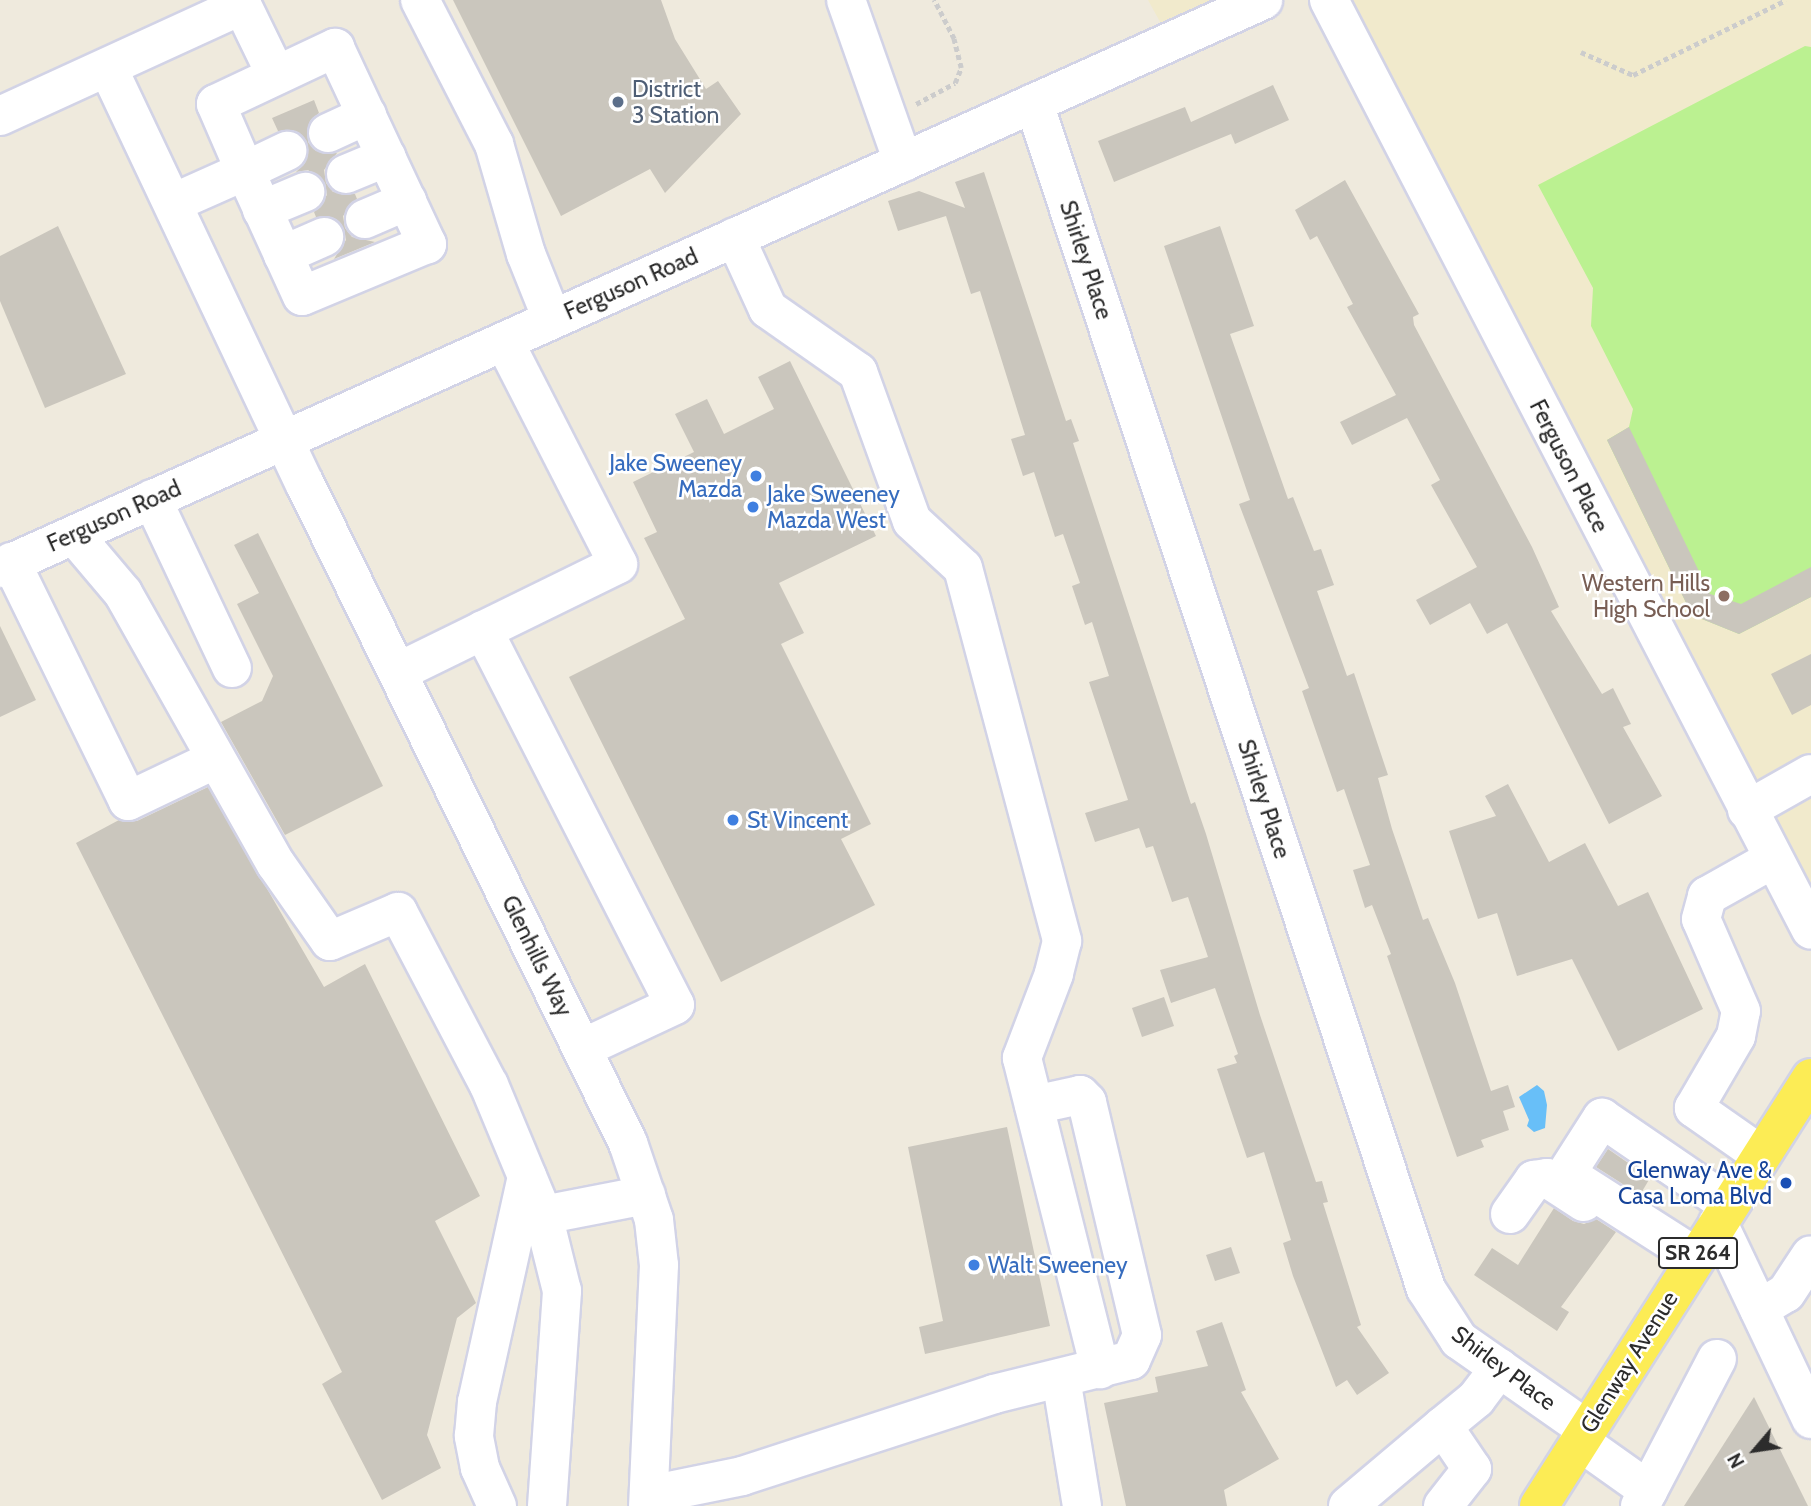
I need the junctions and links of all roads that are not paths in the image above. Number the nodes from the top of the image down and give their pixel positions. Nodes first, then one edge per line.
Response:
1 (420, 0) edge
2 (846, 0) edge
3 (1263, 0) edge
4 (1329, 0) edge
5 (241, 3) edge
6 (108, 68) junction
7 (276, 75) junction
8 (1034, 103) junction
9 (367, 115) junction
10 (0, 116) edge
11 (328, 133) dead end
12 (287, 151) dead end
13 (387, 157) junction
14 (902, 162) junction
15 (245, 171) junction
16 (346, 174) dead end
17 (305, 192) dead end
18 (407, 201) junction
19 (173, 203) junction
20 (262, 210) junction
21 (365, 219) dead end
22 (324, 237) dead end
23 (735, 237) junction
24 (283, 255) junction
25 (552, 319) junction
26 (504, 341) junction
27 (285, 439) junction
28 (152, 499) junction
29 (74, 535) junction
30 (6, 565) edge
31 (483, 631) junction
32 (232, 668) dead end
33 (398, 672) junction
34 (215, 760) junction
35 (1811, 774) edge
36 (1747, 810) junction
37 (1773, 859) junction
38 (1811, 930) edge
39 (583, 1048) junction
40 (1811, 1079) edge
41 (1034, 1105) junction
42 (1762, 1155) junction
43 (527, 1176) junction
44 (646, 1195) junction
45 (1510, 1214) dead end
46 (1724, 1214) junction
47 (543, 1215) junction
48 (1811, 1255) edge
49 (1692, 1263) junction
50 (1759, 1309) junction
51 (1717, 1359) dead end
52 (1499, 1368) junction
53 (1100, 1369) junction
54 (1061, 1378) junction
55 (1811, 1419) edge
56 (1443, 1426) junction
57 (1583, 1435) junction
58 (1644, 1498) edge
59 (649, 1500) edge
60 (497, 1506) edge
61 (547, 1506) edge
62 (1082, 1506) edge
63 (1348, 1506) edge
64 (1443, 1506) edge
65 (1539, 1506) edge

1 - 25 street
2 - 14 street
3 - 8 street, Ferguson Road
4 - 36 street, Ferguson Place
5 - 6 street
5 - 7 street
6 - 10 street
6 - 19 street, Glenhills Way
7 - 9 street
7 - 15 street
8 - 14 street, Ferguson Road
8 - 52 street, Shirley Place
9 - 11 street
9 - 13 street
12 - 15 street
13 - 16 street
13 - 18 street
14 - 23 street, Ferguson Road
15 - 19 street
15 - 20 street
17 - 20 street
18 - 21 street
18 - 24 street
19 - 27 street, Glenhills Way
20 - 24 street
22 - 24 street
23 - 25 street, Ferguson Road
23 - 41 street
25 - 26 street, Ferguson Road
26 - 27 street, Ferguson Road
26 - 31 street
27 - 28 street, Ferguson Road
27 - 33 street, Glenhills Way
28 - 29 street, Ferguson Road
28 - 32 street
29 - 30 street, Ferguson Road
29 - 34 street
30 - 34 street
31 - 33 street
31 - 39 street
33 - 39 street, Glenhills Way
34 - 43 street
35 - 36 street
36 - 37 street, Ferguson Place
37 - 38 street, Ferguson Place
37 - 42 street
39 - 44 street, Glenhills Way
40 - 42 main road, Glenway Avenue / SR 264
41 - 53 street
41 - 53 street
42 - 46 main road, Glenway Avenue / SR 264
43 - 47 street
43 - 60 street
44 - 47 street
44 - 59 street, Glenhills Way
45 - 49 street
46 - 49 main road, Glenway Avenue / SR 264
46 - 49 street
46 - 50 street
47 - 61 street
48 - 50 street
49 - 57 main road, Glenway Avenue / SR 264
50 - 55 street
51 - 58 street
52 - 56 street
52 - 57 street, Shirley Place
53 - 54 street
54 - 59 street
54 - 62 street
56 - 63 street
56 - 64 street
57 - 58 street, Shirley Place
57 - 65 main road, Glenway Avenue / SR 264

